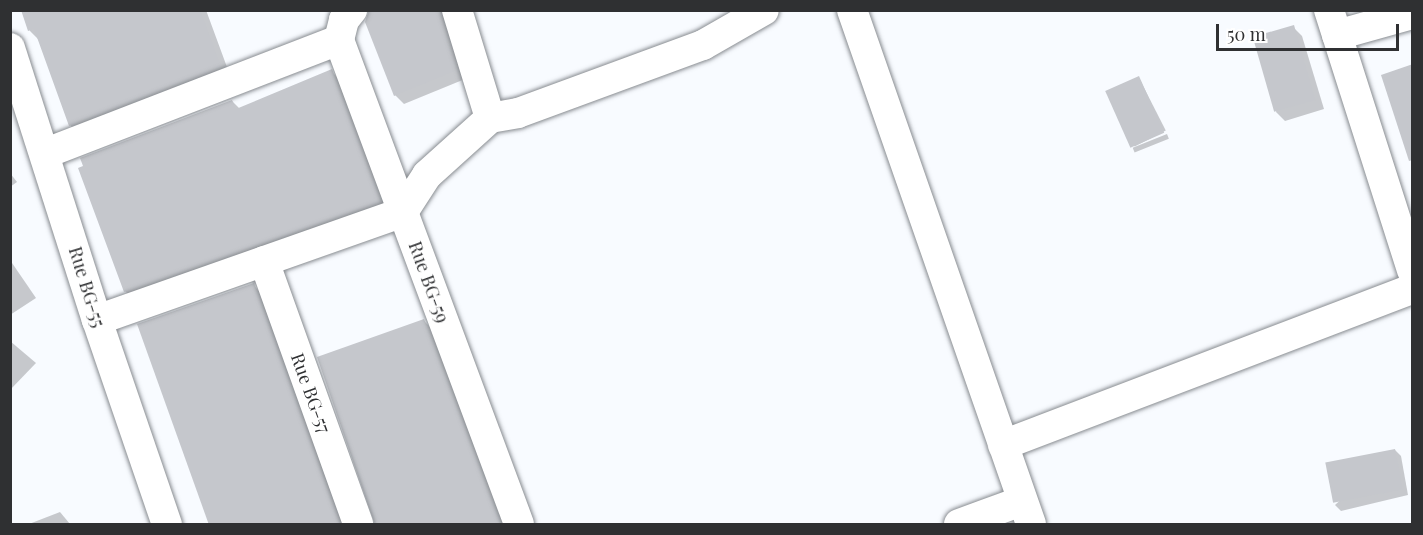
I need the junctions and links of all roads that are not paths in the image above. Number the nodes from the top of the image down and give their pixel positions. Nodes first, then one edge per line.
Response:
1 (352, 10) edge
2 (457, 10) edge
3 (764, 10) edge
4 (852, 10) edge
5 (1413, 14) edge
6 (1333, 23) edge
7 (339, 40) junction
8 (10, 48) edge
9 (490, 118) junction
10 (46, 153) junction
11 (402, 212) junction
12 (264, 261) junction
13 (1413, 270) edge
14 (1413, 289) edge
15 (97, 320) junction
16 (1003, 445) junction
17 (1027, 513) edge
18 (167, 525) edge
19 (358, 525) edge
20 (519, 525) edge
21 (959, 525) edge

1 - 7 street
2 - 9 street
3 - 9 street
4 - 16 street
5 - 6 street
6 - 13 street
7 - 10 street
7 - 11 street, Rue BG-59
8 - 10 street, Rue BG-55
9 - 11 street
10 - 15 street, Rue BG-55
11 - 12 street
11 - 20 street, Rue BG-59
12 - 15 street
12 - 19 street, Rue BG-57
14 - 16 street
15 - 18 street, Rue BG-55
16 - 17 street
17 - 21 street

